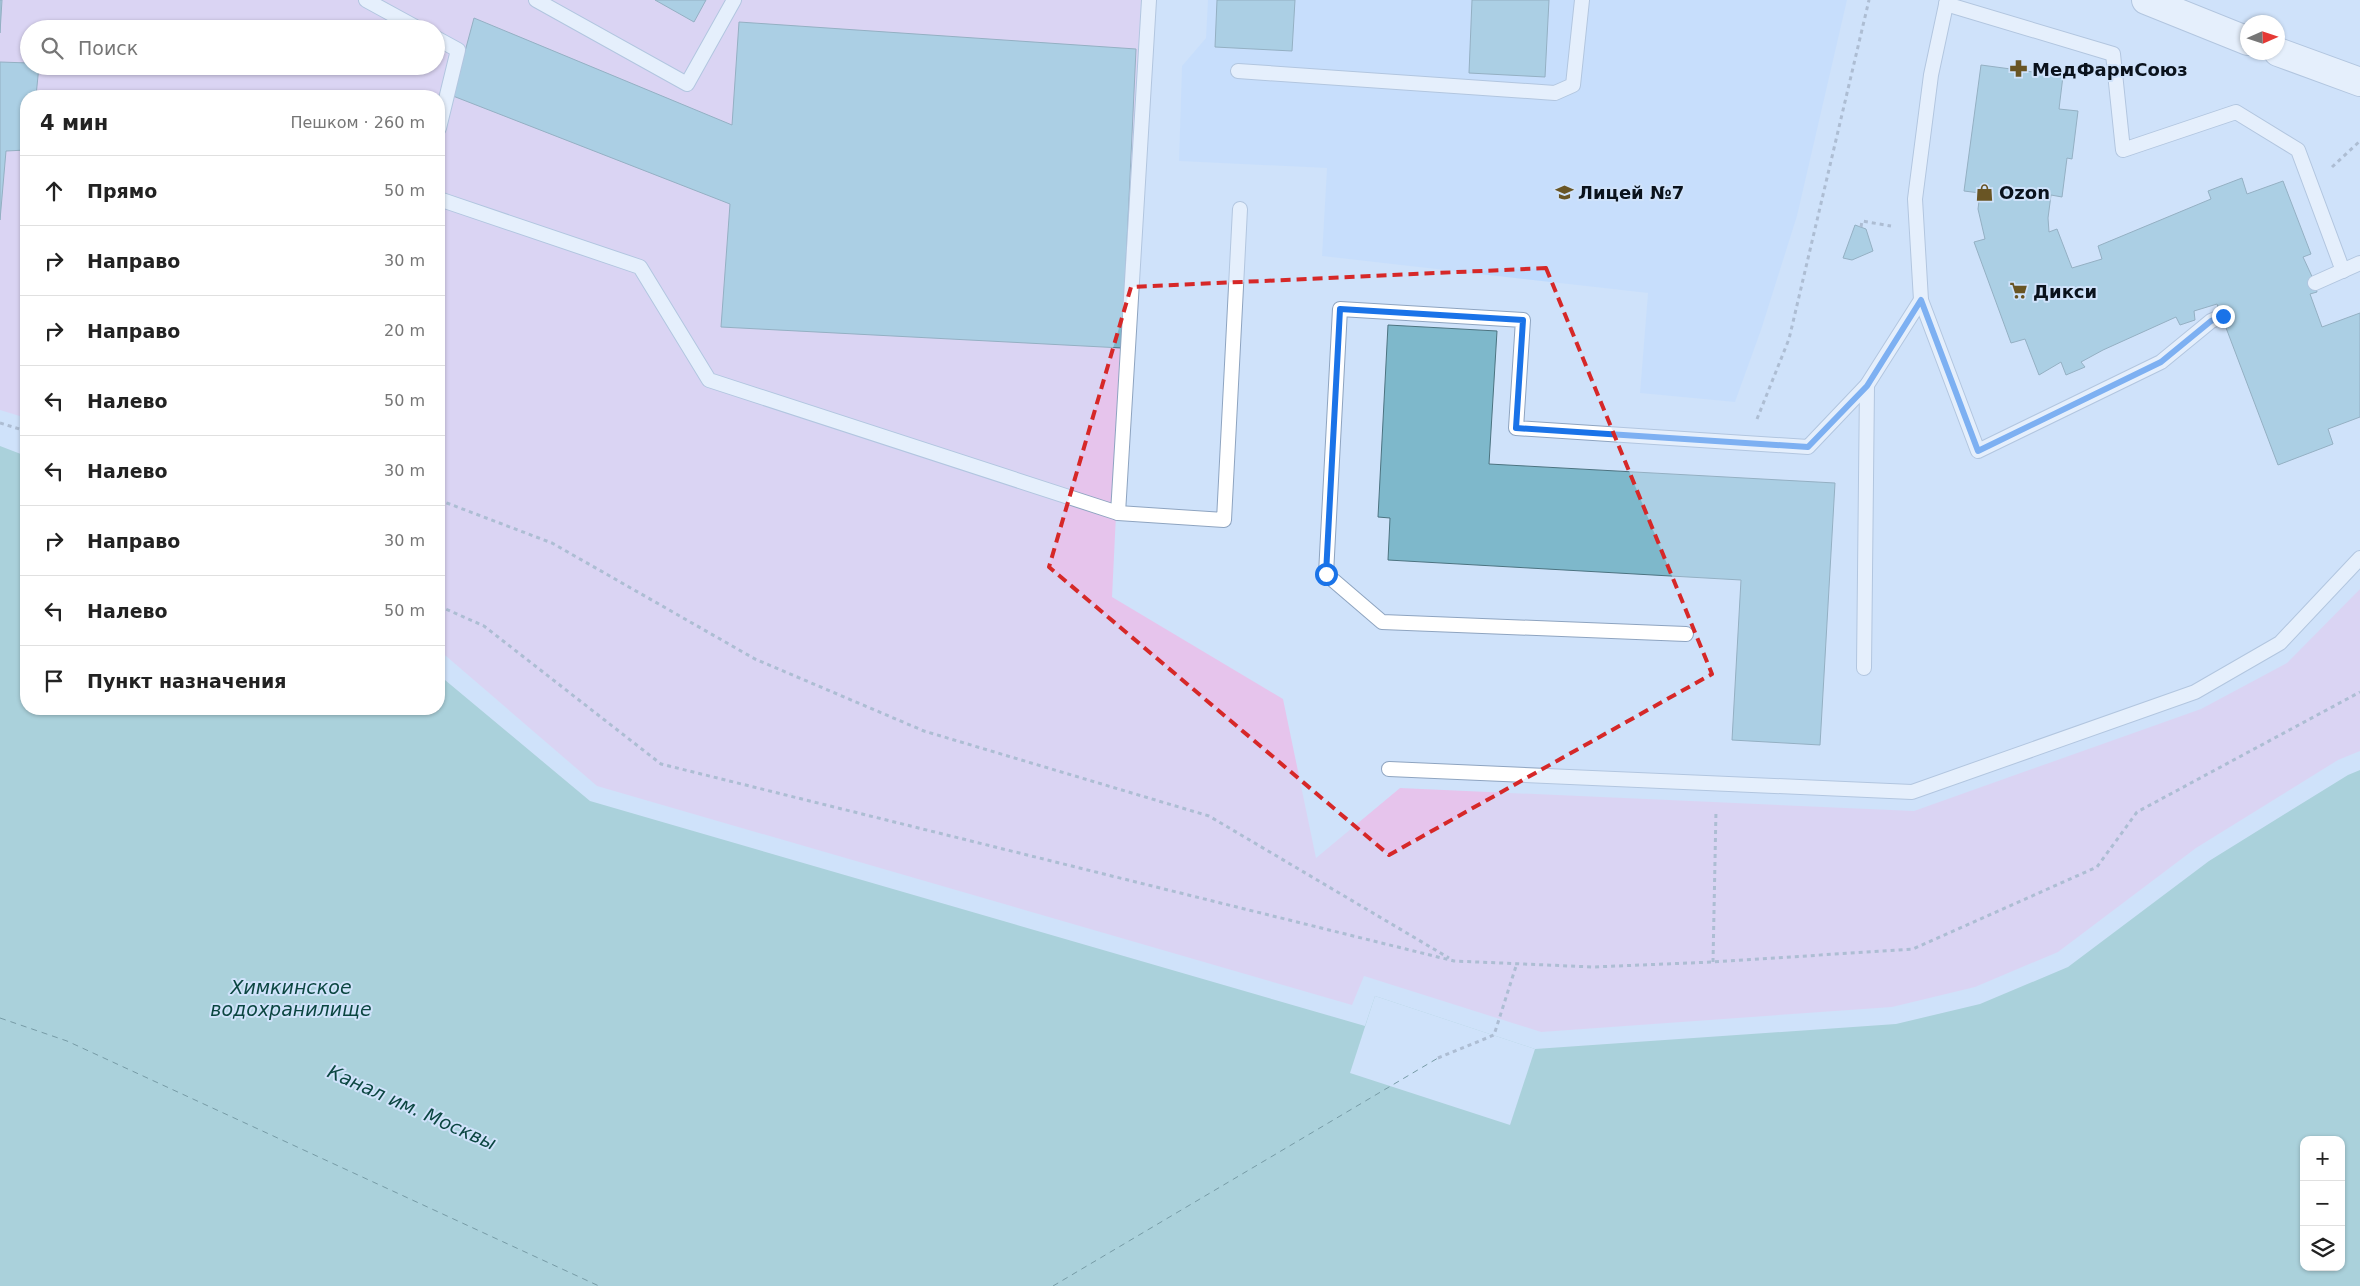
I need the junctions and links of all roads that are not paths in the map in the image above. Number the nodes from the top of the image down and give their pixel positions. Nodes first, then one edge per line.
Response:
1 (366, 0) edge
2 (536, 0) edge
3 (734, 0) edge
4 (1149, 0) edge
5 (1582, 0) edge
6 (2146, 0) edge
7 (1947, 2) edge
8 (2185, 9) edge
9 (403, 20) edge
10 (2240, 37) edge
11 (445, 43) edge
12 (2285, 55) edge
13 (1238, 71) dead end
14 (2360, 82) edge
15 (445, 103) edge
16 (445, 201) edge
17 (1240, 209) dead end
18 (2360, 263) edge
19 (2343, 270) junction
20 (2315, 283) dead end
21 (1921, 300) junction
22 (2223, 316) dead end
23 (1867, 386) junction
24 (1118, 514) junction
25 (2360, 558) edge
26 (1686, 634) dead end
27 (1864, 668) dead end
28 (1389, 769) dead end

1 - 9 lane
2 - 3 lane
4 - 24 lane
5 - 13 lane
6 - 8 street
7 - 19 lane
7 - 21 lane
8 - 10 street
11 - 15 lane
12 - 14 street
16 - 24 lane
17 - 24 lane
18 - 19 lane
19 - 20 lane
21 - 22 lane
21 - 23 lane
23 - 26 lane
23 - 27 lane
25 - 28 lane

